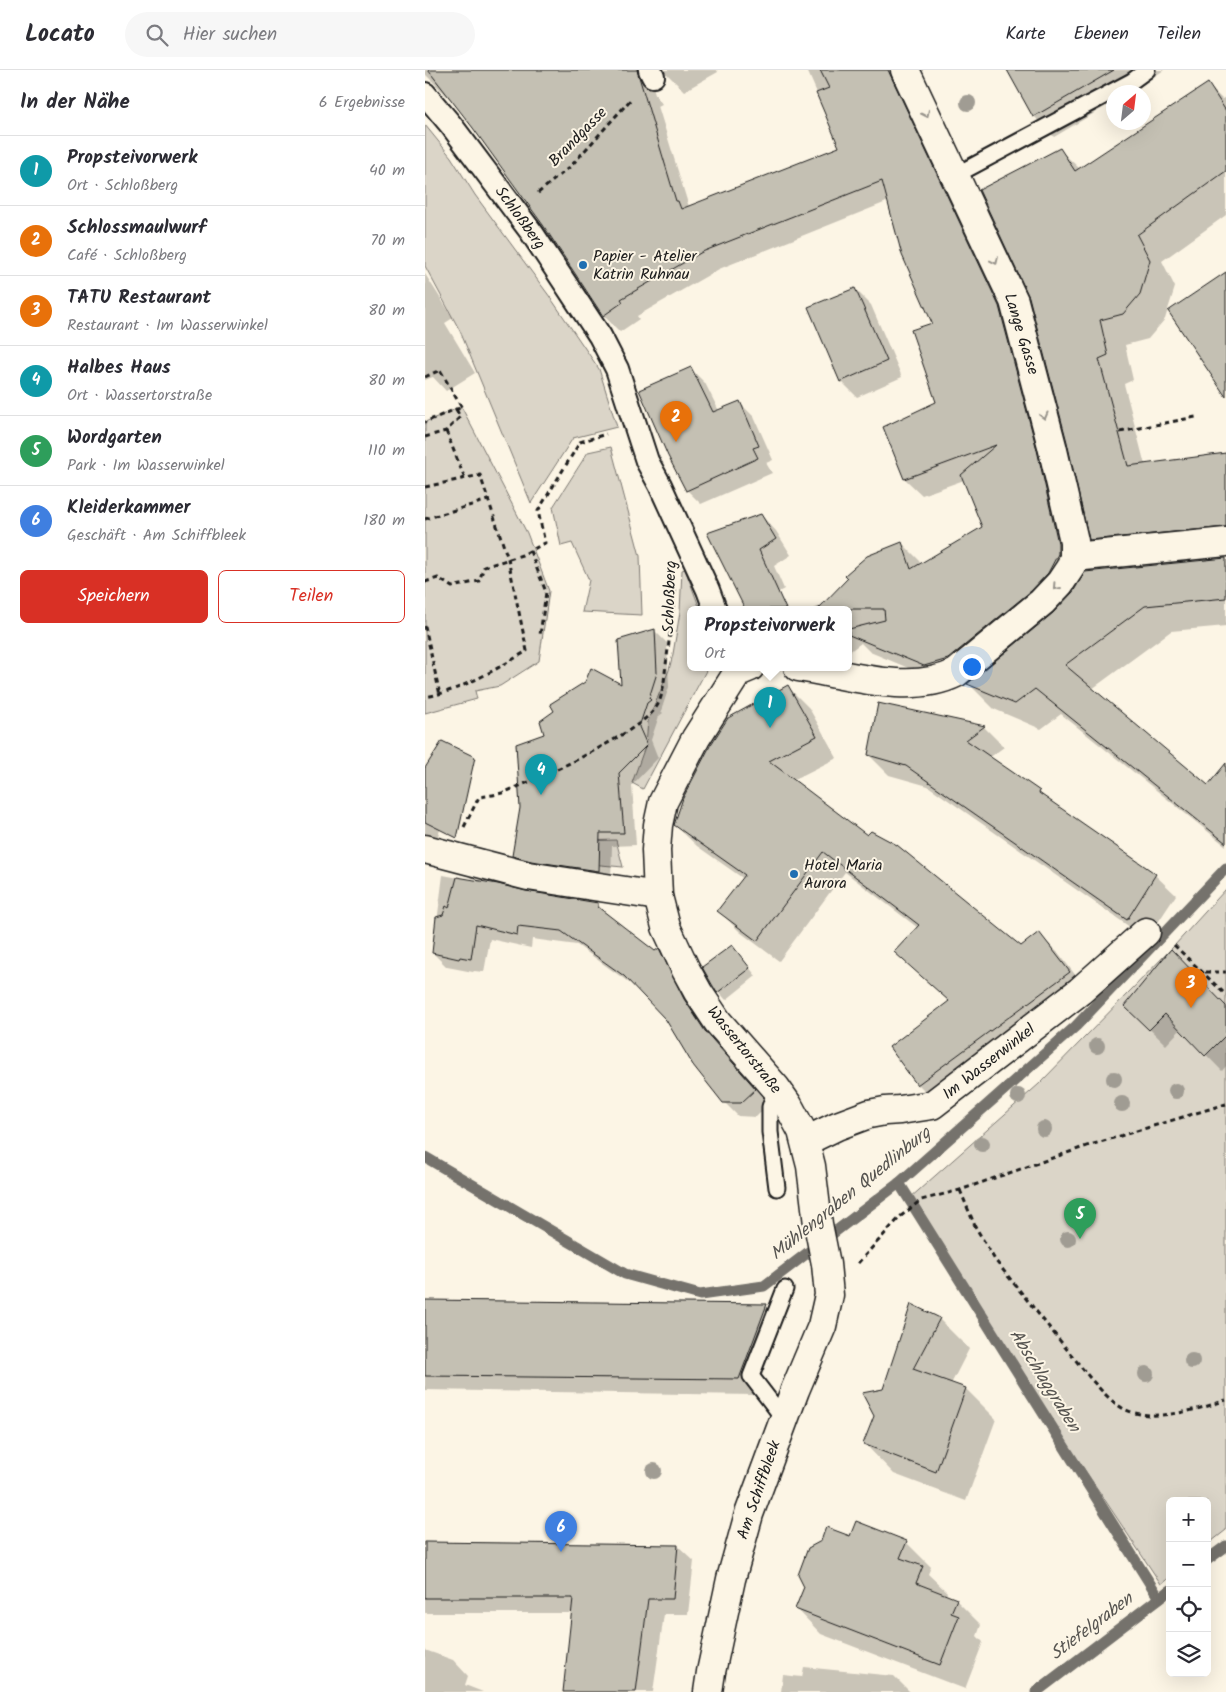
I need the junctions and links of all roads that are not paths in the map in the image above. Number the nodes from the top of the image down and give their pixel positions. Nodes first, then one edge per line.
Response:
1 (905, 70) edge
2 (1147, 70) edge
3 (425, 94) edge
4 (954, 176) junction
5 (1226, 542) edge
6 (1074, 557) junction
7 (714, 606) edge
8 (740, 671) edge
9 (823, 671) edge
10 (425, 849) edge
11 (658, 896) junction
12 (1146, 932) dead end
13 (776, 1088) junction
14 (806, 1141) junction
15 (777, 1188) dead end
16 (785, 1290) dead end
17 (829, 1295) joint
18 (784, 1419) junction
19 (708, 1692) edge

1 -> 4 street, Lange Gasse
2 - 4 lane
3 - 7 street, Schloßberg
4 -> 6 street, Lange Gasse
5 - 6 street
6 -> 9 street
8 - 11 street
10 - 11 street
11 - 13 street, Wassertorstraße
12 - 14 street, Im Wasserwinkel
13 - 14 street, Wassertorstraße
13 - 15 lane
14 - 17 street, Wassertorstraße
16 - 18 lane
17 - 18 street, Am Schiffbleek
18 - 19 street, Am Schiffbleek

